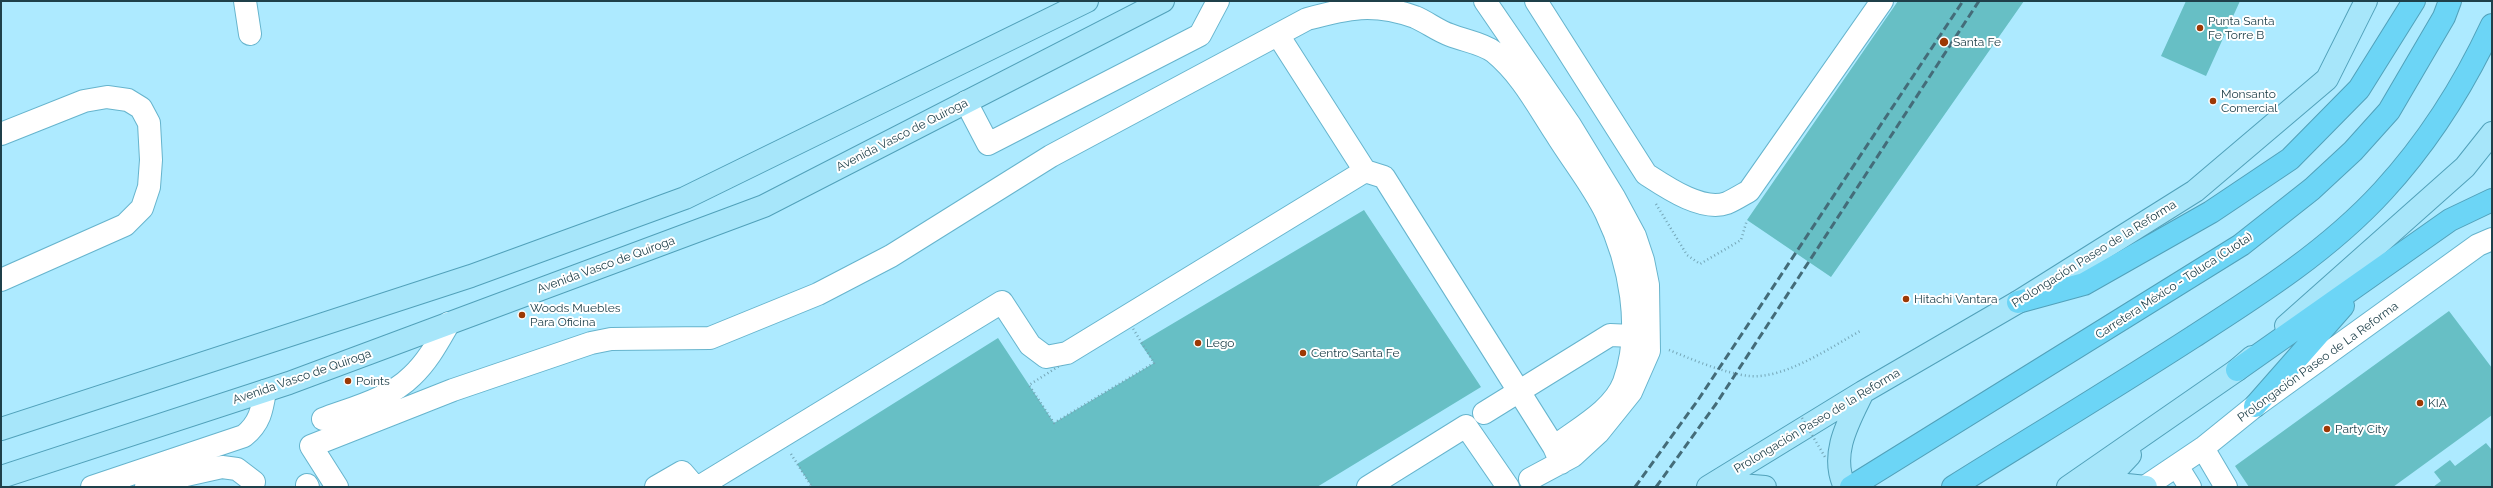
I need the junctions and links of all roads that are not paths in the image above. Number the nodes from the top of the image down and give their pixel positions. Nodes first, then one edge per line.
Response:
1 (244, 1) edge
2 (1087, 1) edge
3 (1163, 1) edge
4 (1218, 1) edge
5 (1485, 1) edge
6 (1536, 1) edge
7 (1882, 1) edge
8 (2366, 1) edge
9 (2414, 1) edge
10 (2450, 1) edge
11 (1381, 5) edge
12 (2492, 25) edge
13 (250, 34) dead end
14 (1278, 35) junction
15 (966, 102) junction
16 (2492, 133) edge
17 (1, 134) edge
18 (1365, 171) junction
19 (2492, 200) edge
20 (2492, 238) edge
21 (2370, 276) junction
22 (1, 280) edge
23 (2018, 302) junction
24 (449, 323) junction
25 (1633, 336) junction
26 (1653, 353) junction
27 (2237, 370) junction
28 (265, 391) junction
29 (1519, 391) junction
30 (1863, 392) junction
31 (2255, 406) junction
32 (1484, 412) dead end
33 (323, 419) dead end
34 (1, 429) edge
35 (2203, 448) junction
36 (1558, 455) junction
37 (2177, 466) junction
38 (1, 477) edge
39 (150, 478) edge
40 (1530, 479) dead end
41 (2099, 480) edge
42 (249, 485) edge
43 (92, 487) edge
44 (336, 487) edge
45 (656, 487) edge
46 (695, 487) edge
47 (699, 487) edge
48 (1368, 487) edge
49 (1508, 487) edge
50 (1708, 487) edge
51 (1734, 487) edge
52 (1765, 487) edge
53 (1845, 487) edge
54 (1850, 487) edge
55 (1953, 487) edge
56 (2068, 487) edge
57 (2145, 487) edge
58 (2190, 487) edge
59 (2226, 487) edge

1 - 13 street
2 - 34 main road
3 - 15 main road, Avenida Vasco de Quiroga
4 - 15 street
5 - 26 street
6 - 7 street
8 - 23 main road, Prolongación Paseo de la Reforma
9 - 23 highway
10 - 54 highway, Carretera México - Toluca (Cuota)
11 - 14 street
11 - 25 street
12 - 55 highway
14 - 18 street
14 - 44 street
15 - 24 main road, Avenida Vasco de Quiroga
16 - 27 main road
17 - 22 street
18 - 29 street
18 - 47 street
19 - 21 highway
20 - 31 street, Prolongación Paseo de La Reforma
21 - 27 highway
21 - 31 highway
23 - 30 main road, Prolongación Paseo de la Reforma
24 - 28 main road, Avenida Vasco de Quiroga
24 - 33 street
25 - 26 street
25 - 29 street
25 - 36 street
26 - 36 street
27 - 41 main road
28 - 38 main road, Avenida Vasco de Quiroga
28 - 39 street
29 - 32 street
29 - 36 street
30 - 50 main road, Prolongación Paseo de la Reforma
30 - 53 main road
31 - 35 street, Prolongación Paseo de La Reforma
35 - 37 street, Prolongación Paseo de La Reforma
35 - 59 street
36 - 40 street
37 - 57 street, Prolongación Paseo de La Reforma
37 - 58 street
39 - 42 street
39 - 43 street
41 - 56 main road
41 - 57 main road
45 - 46 street
48 - 49 street
51 - 52 main road

